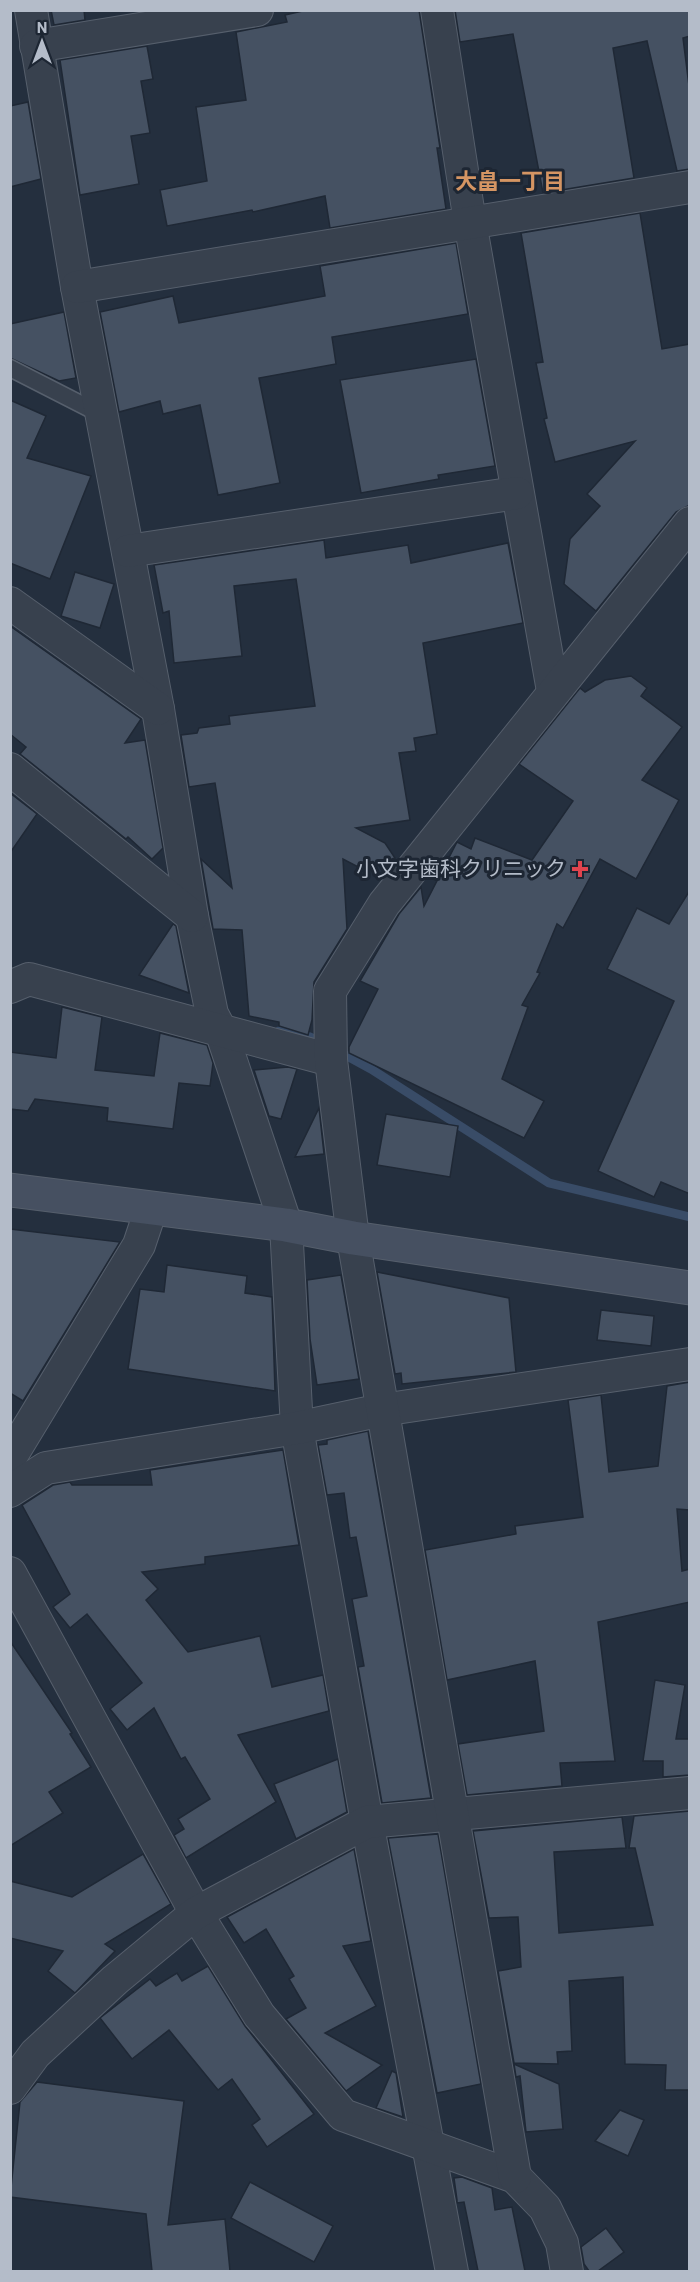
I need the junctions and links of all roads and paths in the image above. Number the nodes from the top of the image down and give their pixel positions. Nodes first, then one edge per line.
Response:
1 (257, 10) edge
2 (437, 10) edge
3 (24, 15) edge
4 (36, 46) junction
5 (690, 187) edge
6 (470, 222) junction
7 (77, 287) junction
8 (10, 368) edge
9 (102, 415) junction
10 (517, 493) junction
11 (690, 523) edge
12 (128, 551) junction
13 (10, 603) edge
14 (553, 691) junction
15 (158, 709) junction
16 (10, 769) edge
17 (192, 916) junction
18 (20, 983) edge
19 (217, 1022) junction
20 (331, 1058) junction
21 (10, 1190) edge
22 (151, 1209) junction
23 (286, 1225) junction
24 (353, 1238) junction
25 (690, 1288) edge
26 (690, 1364) edge
27 (382, 1410) junction
28 (297, 1428) junction
29 (10, 1458) edge
30 (10, 1491) edge
31 (10, 1573) edge
32 (690, 1793) edge
33 (452, 1814) junction
34 (367, 1822) junction
35 (196, 1913) junction
36 (10, 2088) edge
37 (428, 2144) junction
38 (515, 2177) junction
39 (452, 2271) edge
40 (567, 2271) edge

1 - 4 street
2 - 6 street
3 - 4 street
4 - 7 street
5 - 6 street
6 - 7 street
6 - 10 street
7 - 9 street
8 - 9 lane
9 - 12 street
10 - 12 street
10 - 14 street
11 - 14 street
12 - 15 street
13 - 15 street
14 - 20 street
15 - 17 street
16 - 17 street
17 - 19 street
18 - 19 street
19 - 20 street
19 - 23 street
20 - 24 street
21 - 22 street
22 - 23 street
22 - 29 street
23 - 24 street
23 - 28 street
24 - 25 street
24 - 27 street
26 - 27 street
27 - 28 street
27 - 33 street
28 - 30 street
28 - 34 street
31 - 35 street
32 - 33 street
33 - 34 street
33 - 38 street
34 - 35 street
34 - 37 street
35 - 36 street
35 - 37 street
37 - 38 street
37 - 39 street
38 - 40 street

